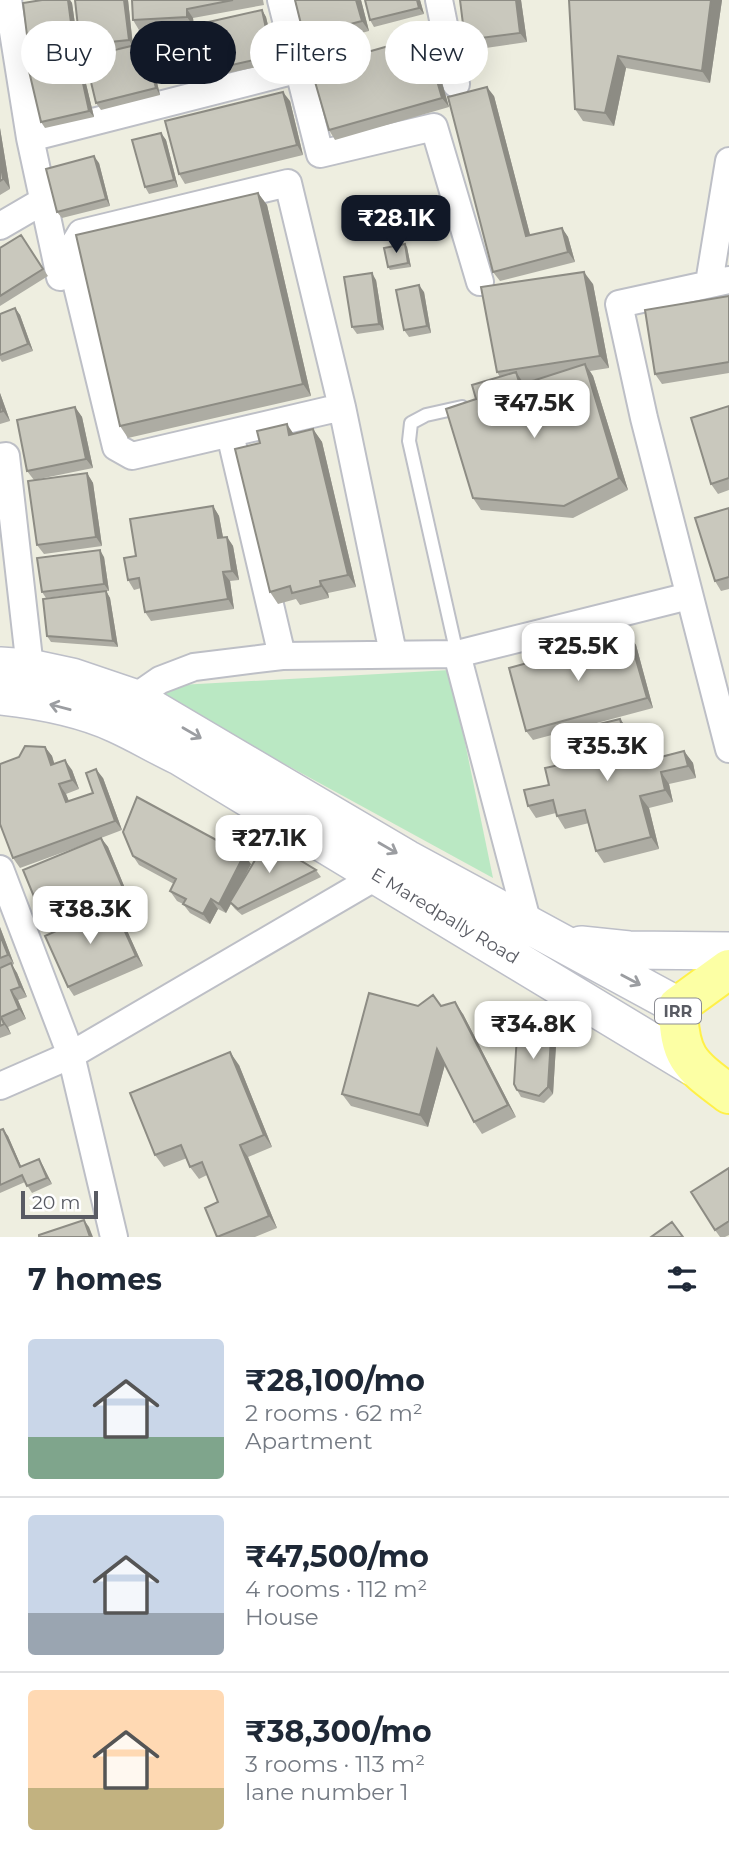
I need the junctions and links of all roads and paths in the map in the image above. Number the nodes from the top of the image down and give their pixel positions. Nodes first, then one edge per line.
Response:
1 (8, 0) edge
2 (281, 0) edge
3 (439, 0) edge
4 (287, 21) edge
5 (443, 21) edge
6 (250, 82) edge
7 (304, 84) edge
8 (30, 138) junction
9 (729, 161) edge
10 (43, 201) junction
11 (0, 226) edge
12 (480, 282) dead end
13 (719, 282) edge
14 (63, 292) dead end
15 (481, 403) edge
16 (342, 407) junction
17 (230, 434) junction
18 (0, 457) edge
19 (689, 596) junction
20 (393, 653) junction
21 (457, 654) junction
22 (282, 656) junction
23 (15, 667) edge
24 (0, 696) edge
25 (124, 711) junction
26 (729, 750) edge
27 (0, 869) edge
28 (379, 876) junction
29 (528, 925) junction
30 (563, 943) junction
31 (727, 967) edge
32 (678, 1006) junction
33 (71, 1055) junction
34 (693, 1067) junction
35 (0, 1086) edge
36 (729, 1094) edge
37 (114, 1237) edge

1 - 8 street
2 - 4 street
3 - 5 street
6 - 8 street
7 - 12 street
8 - 10 street
9 - 13 street
10 - 11 street
10 - 14 street
13 - 19 street
15 - 21 lane
16 - 17 street
16 - 17 street
16 - 20 street
17 - 22 street
18 - 23 street
19 - 21 street
19 - 26 street
20 - 21 street
20 - 22 street
21 - 29 street
22 - 25 street
23 - 25 main road, E Maredpally Road
25 -> 24 main road, E Maredpally Road
25 - 28 main road, E Maredpally Road
25 -> 29 main road, E Maredpally Road
27 - 33 street
28 - 33 street
28 - 34 main road, E Maredpally Road
29 - 30 main road, E Maredpally Road
30 - 31 main road
30 -> 32 main road, E Maredpally Road
31 - 32 main road, IRR
32 - 34 main road, IRR
33 - 35 street
33 - 37 street
34 - 36 main road, IRR

